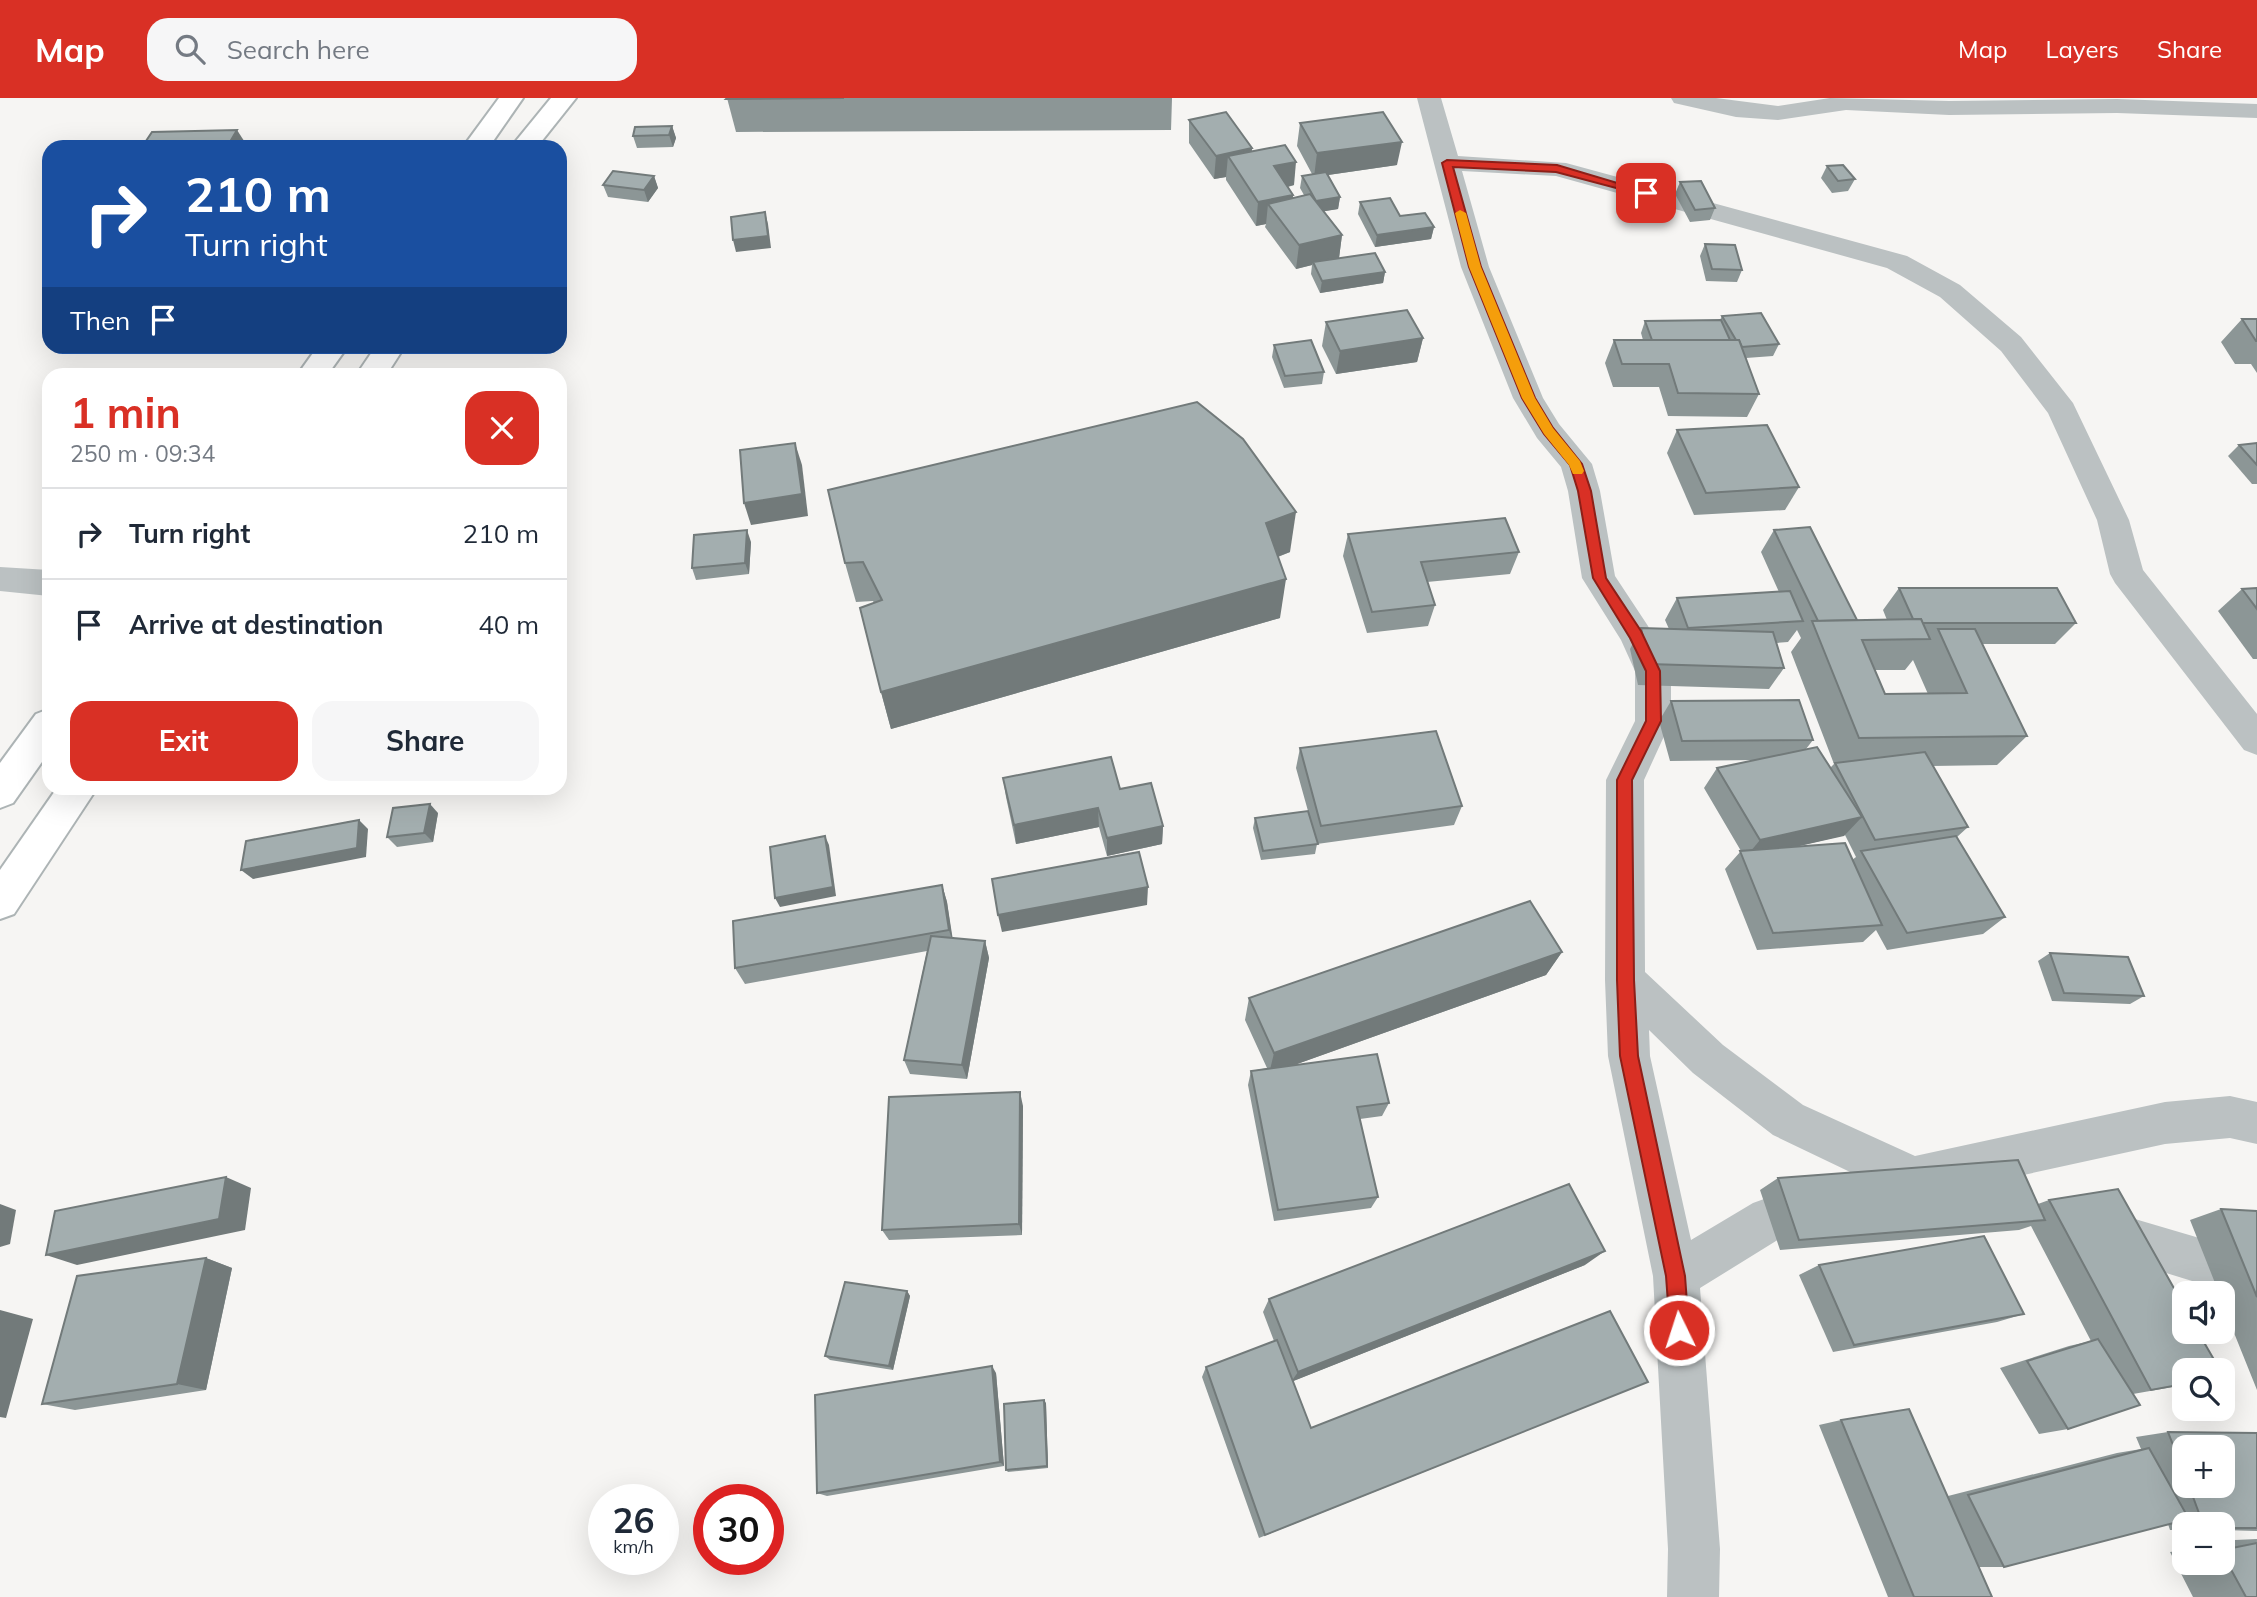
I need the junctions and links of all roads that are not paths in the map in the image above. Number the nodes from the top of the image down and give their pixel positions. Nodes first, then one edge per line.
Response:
1 (511, 98) edge
2 (564, 98) edge
3 (1429, 98) edge
4 (1683, 98) edge
5 (2257, 111) edge
6 (481, 140) edge
7 (530, 140) edge
8 (1447, 163) junction
9 (0, 579) edge
10 (42, 582) edge
11 (42, 734) edge
12 (2257, 740) edge
13 (0, 792) edge
14 (73, 795) edge
15 (0, 902) edge
16 (1625, 980) junction
17 (2248, 1113) edge
18 (1910, 1177) junction
19 (1989, 1200) edge
20 (2067, 1223) edge
21 (1676, 1276) junction
22 (2257, 1278) edge
23 (1693, 1597) edge

1 - 6 main road
2 - 7 main road
3 - 8 street
4 - 5 street
8 - 12 street
8 - 16 street
9 - 10 street
11 - 13 main road
14 - 15 main road
16 - 18 street
16 - 21 street
17 - 18 street
18 - 19 street
18 - 21 street
20 - 22 street
21 - 23 street

